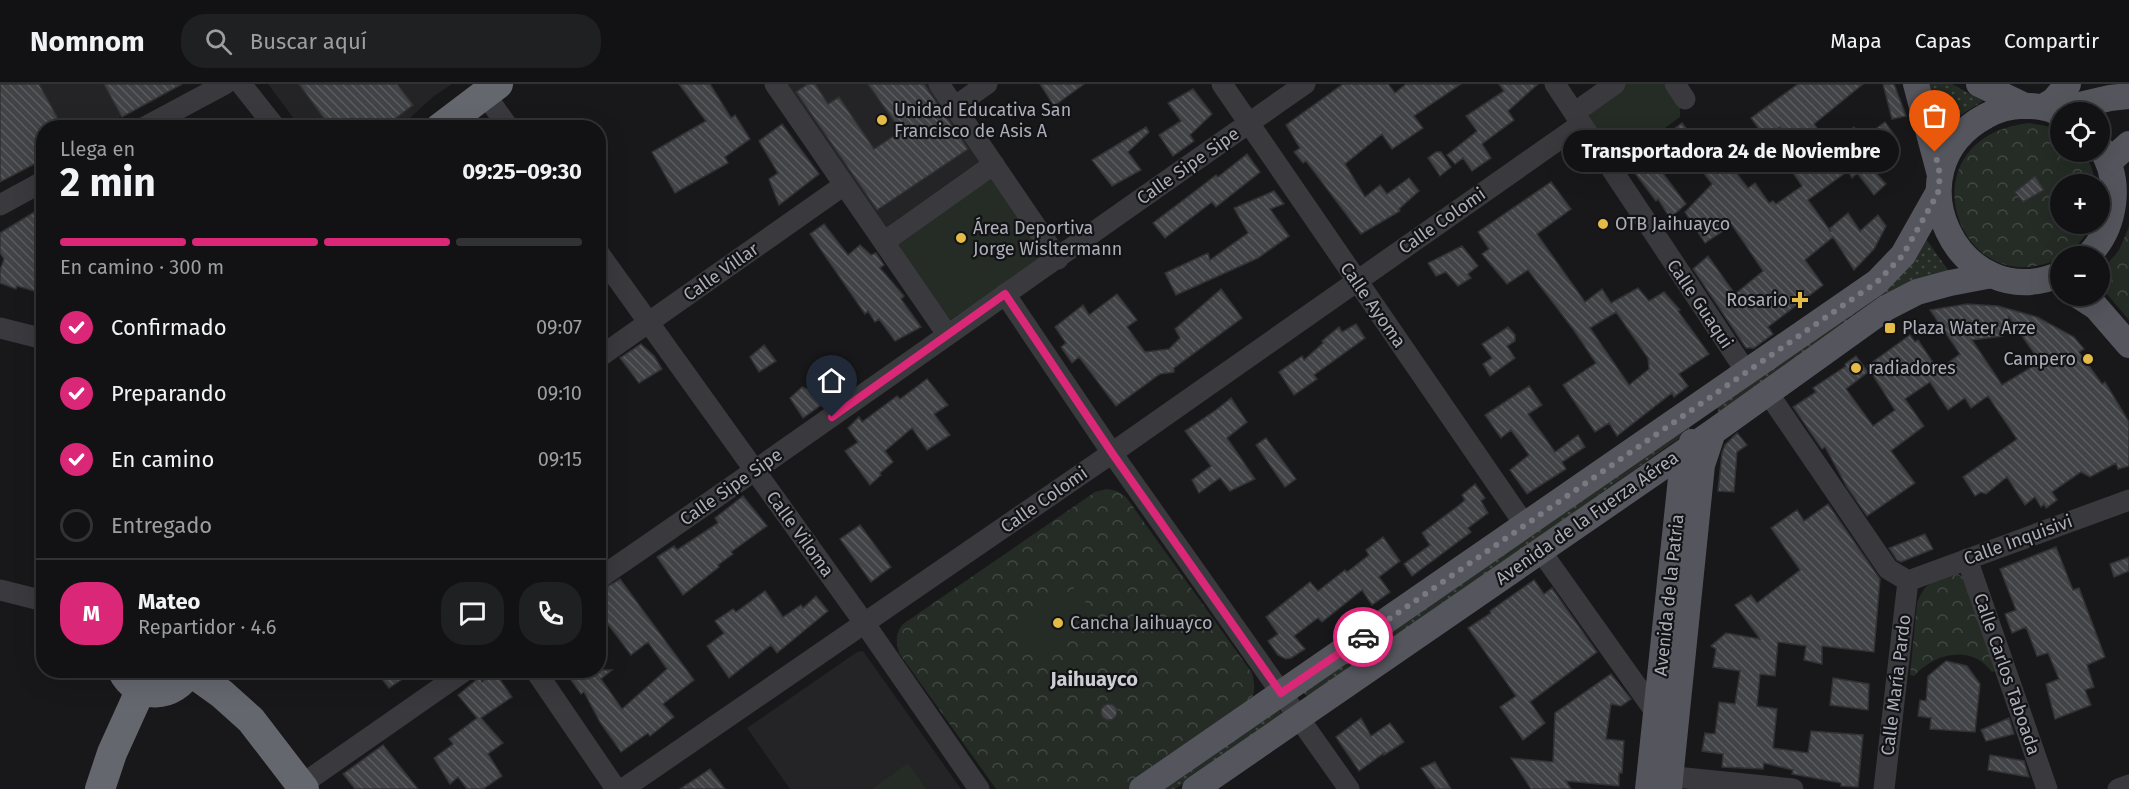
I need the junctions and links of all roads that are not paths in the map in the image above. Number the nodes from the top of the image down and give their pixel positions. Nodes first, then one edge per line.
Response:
1 (225, 84) edge
2 (241, 84) edge
3 (775, 84) edge
4 (939, 84) edge
5 (987, 84) edge
6 (1222, 84) edge
7 (1305, 84) edge
8 (1555, 84) edge
9 (1615, 84) edge
10 (1916, 84) edge
11 (1979, 84) edge
12 (2068, 84) edge
13 (2124, 84) edge
14 (491, 88) edge
15 (2129, 96) edge
16 (954, 107) junction
17 (2046, 109) edge
18 (1578, 119) junction
19 (158, 120) edge
20 (270, 120) edge
21 (450, 120) edge
22 (505, 120) edge
23 (1248, 123) junction
24 (2129, 144) edge
25 (994, 164) junction
26 (2112, 165) edge
27 (1939, 184) junction
28 (36, 185) edge
29 (844, 185) junction
30 (0, 205) edge
31 (884, 242) junction
32 (2097, 246) edge
33 (1058, 259) junction
34 (606, 263) edge
35 (1992, 275) junction
36 (1356, 280) junction
37 (2050, 281) edge
38 (1005, 294) junction
39 (2094, 306) edge
40 (649, 322) junction
41 (0, 327) edge
42 (947, 334) junction
43 (36, 337) edge
44 (2129, 345) edge
45 (606, 352) edge
46 (1747, 373) junction
47 (1768, 393) junction
48 (1701, 404) junction
49 (1702, 438) junction
50 (1112, 453) junction
51 (755, 471) junction
52 (1643, 479) junction
53 (1680, 493) junction
54 (2129, 500) edge
55 (1525, 525) junction
56 (1540, 550) junction
57 (1967, 559) junction
58 (606, 573) edge
59 (1908, 581) junction
60 (0, 590) edge
61 (36, 599) edge
62 (865, 624) junction
63 (186, 678) edge
64 (200, 678) edge
65 (455, 678) edge
66 (540, 678) edge
67 (131, 680) edge
68 (1281, 693) junction
69 (1656, 713) junction
70 (1299, 717) junction
71 (1659, 782) edge
72 (2129, 785) edge
73 (303, 787) edge
74 (100, 789) edge
75 (616, 789) edge
76 (623, 789) edge
77 (979, 789) edge
78 (1142, 789) edge
79 (1195, 789) edge
80 (1349, 789) edge
81 (1793, 789) edge
82 (1884, 789) edge
83 (2047, 789) edge
84 (2118, 789) edge

1 - 19 street
2 - 20 street
3 - 29 street
4 - 16 street
5 - 16 street
6 - 23 street, Calle Ayoma
7 - 23 street, Calle Sipe Sipe
8 - 18 street, Calle Guaqui
9 - 18 street, Calle Colomi
10 - 27 main road
11 - 17 main road
12 - 17 main road
13 - 15 main road
14 - 21 highway
14 - 22 street
15 - 17 main road, Avenida de la Fuerza Aérea
16 - 25 street
17 - 27 main road, Avenida de la Fuerza Aérea
18 - 36 street, Calle Colomi
18 - 46 street, Calle Guaqui
23 - 33 street, Calle Sipe Sipe
23 - 36 street, Calle Ayoma
24 - 26 main road
25 - 31 street
25 - 33 street
26 - 32 main road
27 - 35 main road
27 - 46 main road, Avenida de la Fuerza Aérea
28 - 30 street
29 - 31 street
29 - 40 street, Calle Villar
31 - 42 street
33 - 38 street, Calle Sipe Sipe
34 - 40 street, Calle Viloma
35 - 37 main road
35 - 47 main road, Avenida de la Fuerza Aérea
36 - 50 street, Calle Colomi
36 - 55 street, Calle Ayoma
38 - 42 street, Calle Sipe Sipe
38 - 50 street
39 - 44 main road
40 - 45 street, Calle Villar
40 - 51 street, Calle Viloma
41 - 43 street
42 - 51 street, Calle Sipe Sipe
46 - 48 main road, Avenida de la Fuerza Aérea
47 - 49 main road, Avenida de la Fuerza Aérea
47 - 59 street
48 - 49 main road, Avenida de la Patria
48 - 55 main road, Avenida de la Fuerza Aérea
49 - 52 main road, Avenida de la Fuerza Aérea
49 - 53 main road, Avenida de la Patria
49 - 71 main road, Avenida de la Patria
50 - 62 street, Calle Colomi
50 - 68 street
51 - 58 street, Calle Sipe Sipe
51 - 62 street, Calle Viloma
52 - 53 main road
52 - 56 main road, Avenida de la Fuerza Aérea
53 - 69 main road, Avenida de la Patria
54 - 57 street, Calle Inquisivi
55 - 68 main road, Avenida de la Fuerza Aérea
56 - 69 street
56 - 70 main road, Avenida de la Fuerza Aérea
57 - 59 street, Calle Inquisivi
57 - 83 street, Calle Carlos Taboada
59 - 82 street, Calle María Pardo
60 - 61 street
62 - 76 street, Calle Colomi
62 - 77 street, Calle Viloma
63 - 67 highway
64 - 73 highway
65 - 73 street
66 - 75 street
67 - 74 highway
68 - 70 street
68 - 78 main road, Avenida de la Fuerza Aérea
69 - 71 main road, Avenida de la Patria
70 - 79 main road, Avenida de la Fuerza Aérea
70 - 80 street
71 - 81 street
72 - 84 street

